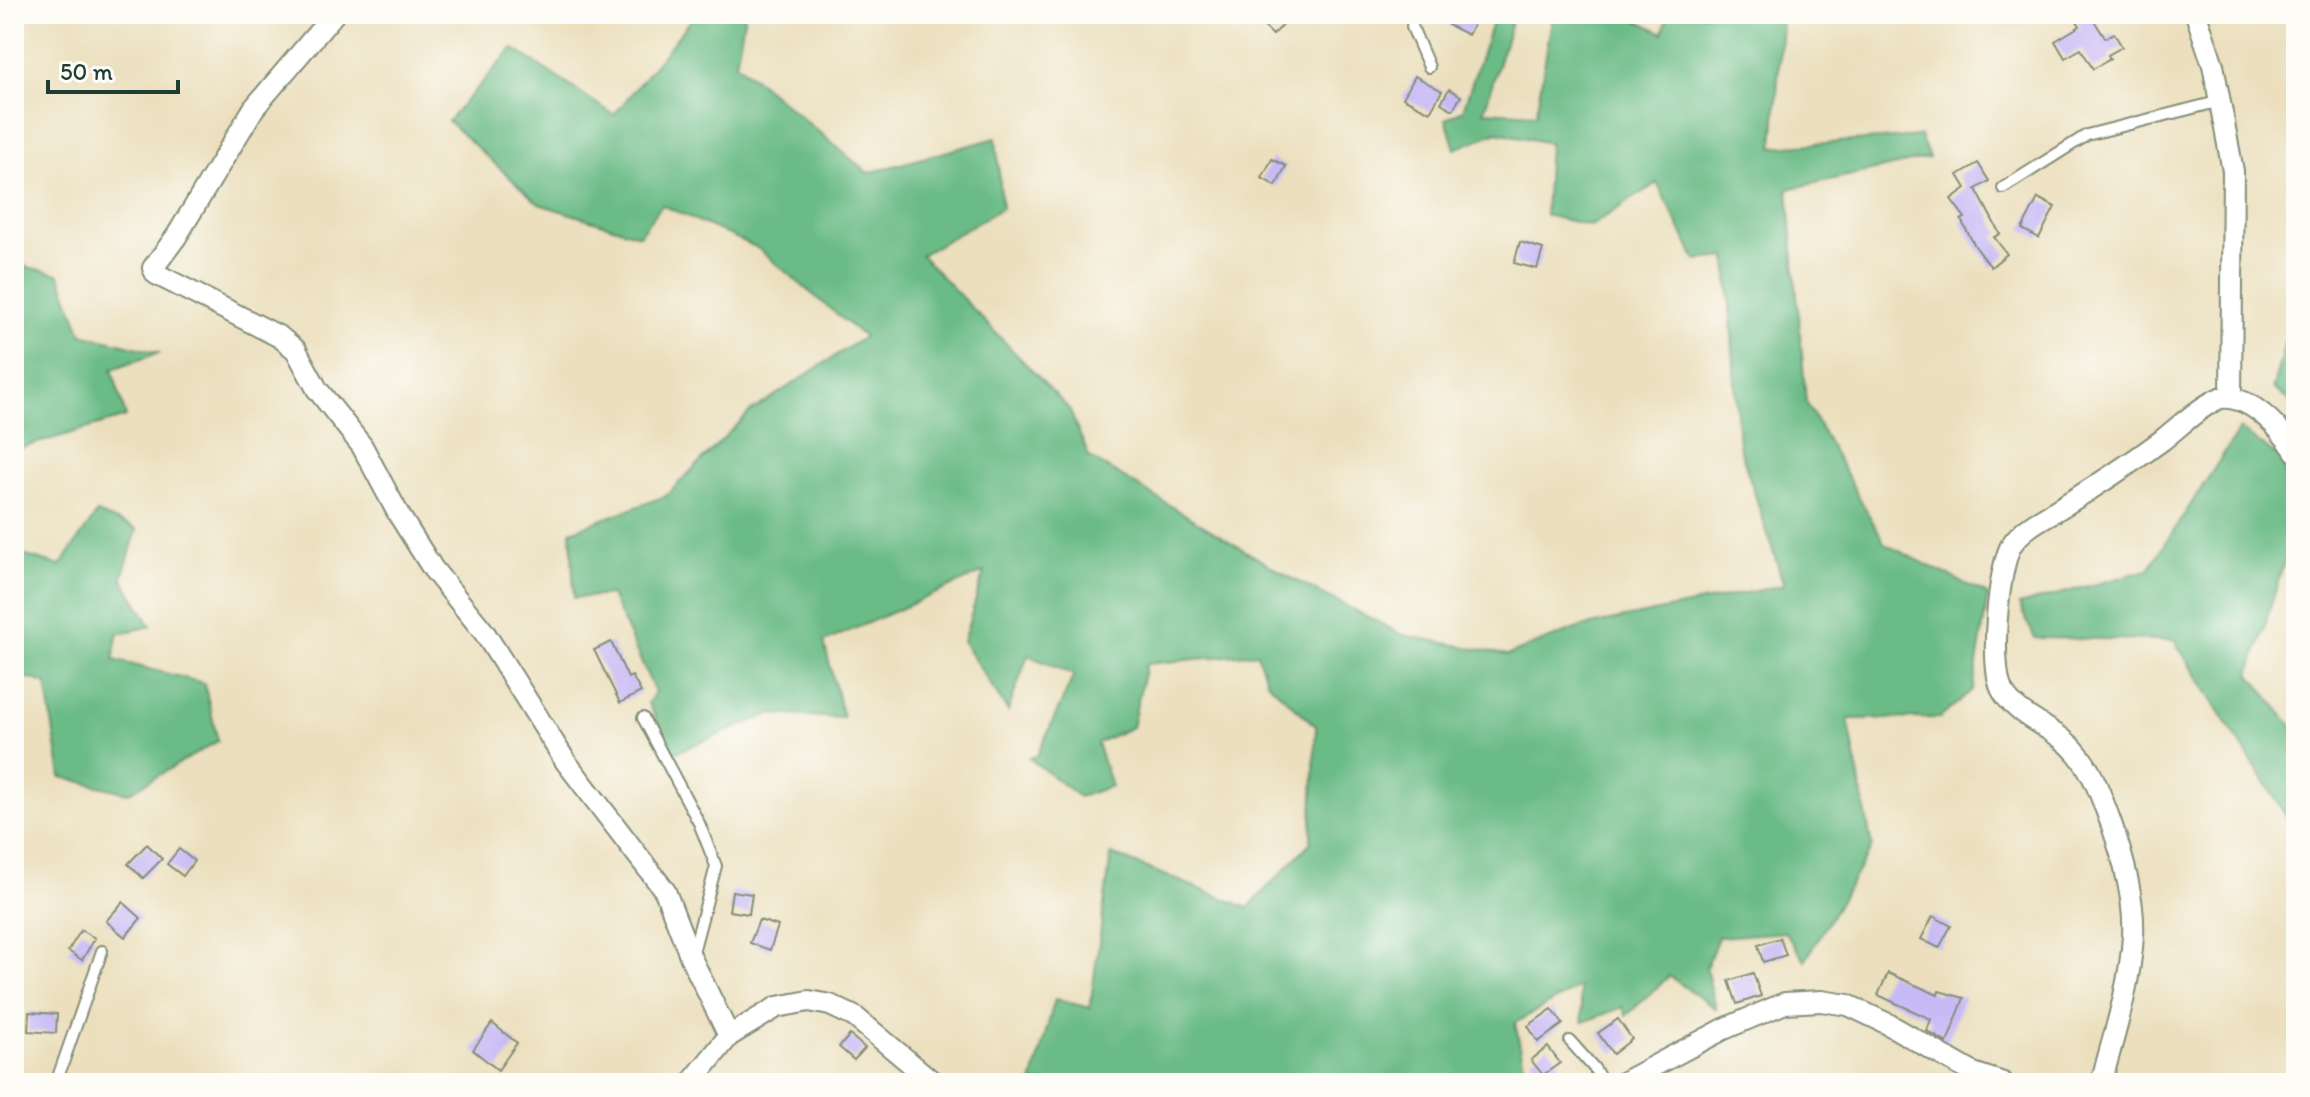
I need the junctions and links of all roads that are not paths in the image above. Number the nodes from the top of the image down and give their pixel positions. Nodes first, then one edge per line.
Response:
1 (334, 14) edge
2 (1414, 14) edge
3 (2196, 14) edge
4 (1429, 67) dead end
5 (2221, 101) junction
6 (2003, 188) dead end
7 (2231, 396) junction
8 (2296, 452) edge
9 (643, 718) dead end
10 (102, 951) dead end
11 (691, 958) junction
12 (729, 1036) junction
13 (1570, 1041) dead end
14 (1650, 1076) edge
15 (56, 1083) edge
16 (691, 1083) edge
17 (934, 1083) edge
18 (1603, 1083) edge
19 (1622, 1083) edge
20 (2003, 1083) edge
21 (2101, 1083) edge

1 - 11 street
2 - 4 lane
3 - 5 street
5 - 6 lane
5 - 7 street
7 - 8 street
7 - 21 street
9 - 11 lane
10 - 15 lane
11 - 12 street
12 - 16 street
12 - 17 street
13 - 18 lane
14 - 19 street
14 - 20 street

